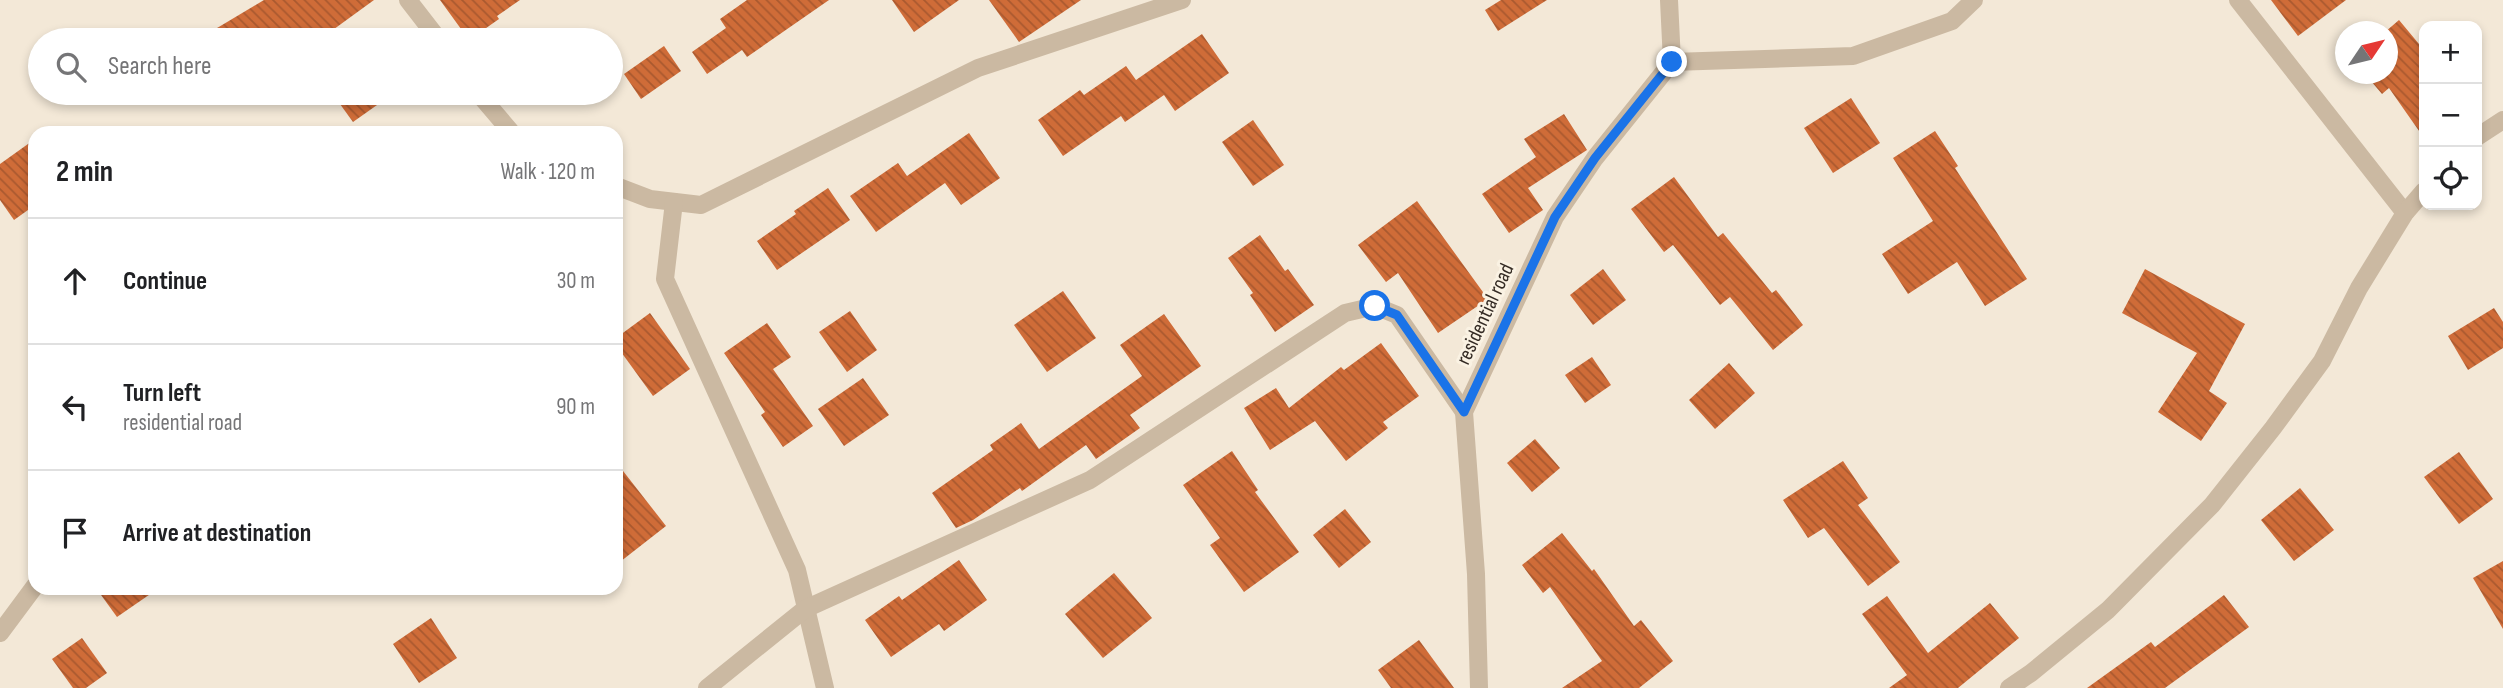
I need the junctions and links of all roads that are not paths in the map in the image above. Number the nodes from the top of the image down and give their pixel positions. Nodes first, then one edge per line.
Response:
1 (408, 0) edge
2 (1182, 0) edge
3 (1669, 0) edge
4 (1974, 0) edge
5 (2238, 0) edge
6 (430, 28) edge
7 (1672, 62) junction
8 (488, 105) edge
9 (2503, 120) edge
10 (506, 126) edge
11 (2482, 134) edge
12 (623, 189) edge
13 (2419, 197) edge
14 (674, 202) junction
15 (2405, 213) junction
16 (1464, 412) junction
17 (28, 595) edge
18 (805, 609) junction
19 (0, 634) edge
20 (707, 688) edge
21 (825, 688) edge
22 (1479, 688) edge
23 (2009, 688) edge

1 - 6 street
2 - 14 street
3 - 7 street
4 - 7 street
5 - 15 street
7 - 16 street, residential road
8 - 10 street
9 - 11 street
12 - 14 street
13 - 15 street
14 - 18 street
15 - 23 street
16 - 18 street
16 - 22 street, residential road
17 - 19 street
18 - 20 street
18 - 21 street

